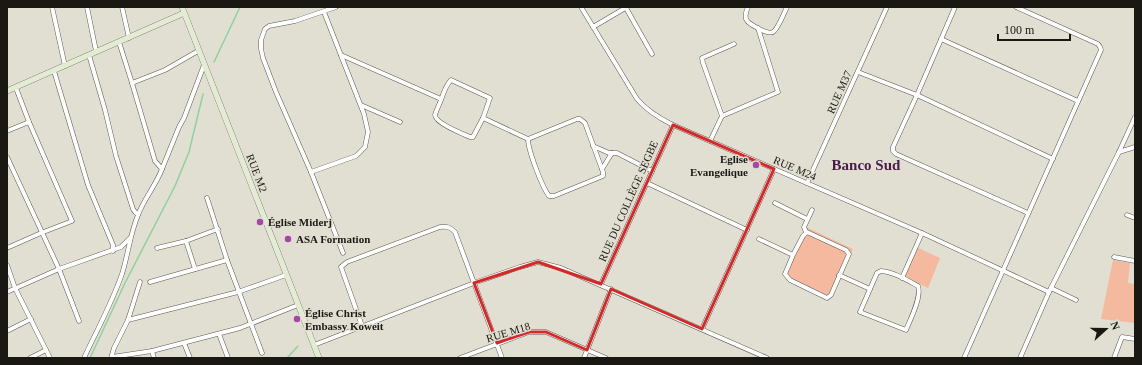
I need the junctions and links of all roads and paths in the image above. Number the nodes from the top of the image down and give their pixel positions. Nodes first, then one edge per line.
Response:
1 (52, 7) edge
2 (86, 7) edge
3 (122, 7) edge
4 (182, 7) edge
5 (336, 7) edge
6 (581, 7) edge
7 (627, 7) edge
8 (748, 7) edge
9 (787, 7) edge
10 (887, 7) edge
11 (955, 7) edge
12 (1016, 7) edge
13 (324, 12) junction
14 (184, 13) junction
15 (593, 27) junction
16 (758, 28) junction
17 (128, 38) junction
18 (941, 39) junction
19 (119, 42) junction
20 (734, 44) dead end
21 (96, 51) junction
22 (198, 51) junction
23 (652, 54) dead end
24 (89, 55) junction
25 (341, 55) junction
26 (204, 65) junction
27 (65, 66) junction
28 (54, 71) junction
29 (858, 72) junction
30 (132, 83) junction
31 (16, 88) junction
32 (7, 91) edge
33 (917, 95) junction
34 (441, 99) junction
35 (1078, 101) junction
36 (361, 105) junction
37 (722, 116) junction
38 (1135, 117) edge
39 (483, 118) junction
40 (29, 122) junction
41 (400, 122) dead end
42 (673, 125) junction
43 (7, 131) edge
44 (528, 139) junction
45 (710, 141) junction
46 (593, 146) junction
47 (1135, 147) edge
48 (1119, 152) junction
49 (612, 153) junction
50 (7, 156) edge
51 (1052, 159) junction
52 (162, 169) junction
53 (602, 169) junction
54 (774, 169) junction
55 (652, 171) junction
56 (311, 172) junction
57 (647, 183) junction
58 (807, 183) junction
59 (208, 198) dead end
60 (775, 203) dead end
61 (812, 210) dead end
62 (1028, 213) junction
63 (138, 214) junction
64 (1127, 215) dead end
65 (1135, 218) edge
66 (807, 219) junction
67 (218, 229) junction
68 (747, 230) junction
69 (806, 232) junction
70 (41, 233) junction
71 (922, 233) junction
72 (131, 237) junction
73 (759, 239) dead end
74 (186, 241) junction
75 (7, 248) edge
76 (157, 248) dead end
77 (113, 251) junction
78 (343, 253) dead end
79 (793, 255) junction
80 (1114, 257) dead end
81 (227, 260) junction
82 (1135, 261) edge
83 (7, 265) edge
84 (59, 269) junction
85 (195, 269) junction
86 (1003, 270) junction
87 (286, 275) junction
88 (840, 275) junction
89 (902, 278) junction
90 (140, 282) dead end
91 (150, 282) dead end
92 (474, 283) junction
93 (601, 284) junction
94 (15, 288) junction
95 (611, 289) junction
96 (870, 289) junction
97 (1050, 290) junction
98 (7, 292) edge
99 (238, 292) junction
100 (1076, 300) dead end
101 (298, 305) junction
102 (31, 319) junction
103 (128, 320) junction
104 (79, 321) dead end
105 (251, 324) junction
106 (362, 326) junction
107 (702, 329) junction
108 (7, 331) edge
109 (219, 334) junction
110 (1135, 339) edge
111 (184, 343) junction
112 (497, 343) junction
113 (314, 345) junction
114 (46, 350) junction
115 (587, 350) junction
116 (152, 351) junction
117 (262, 353) dead end
118 (30, 358) edge
119 (50, 358) edge
120 (84, 358) edge
121 (112, 358) edge
122 (154, 358) edge
123 (190, 358) edge
124 (228, 358) edge
125 (319, 358) edge
126 (460, 358) edge
127 (502, 358) edge
128 (584, 358) edge
129 (606, 358) edge
130 (767, 358) edge
131 (964, 358) edge
132 (1020, 358) edge
133 (1114, 358) edge

1 - 27 street
2 - 21 street
3 - 17 street
4 - 14 street, RUE M2
5 - 13 street
6 - 15 street, RUE M24
7 - 15 street
7 - 23 street
8 - 16 street
9 - 16 street
10 - 29 street, RUE M37
11 - 18 street
12 - 35 street
13 - 25 street
13 - 56 street
14 - 17 street
14 - 22 street, RUE M2
15 - 42 street, RUE M24
16 - 37 street
17 - 19 street
18 - 33 street
18 - 35 street
19 - 21 street
19 - 30 street
20 - 37 street
21 - 24 street
22 - 26 street, RUE M2
22 - 30 street
24 - 27 street
24 - 63 street
25 - 34 street
25 - 36 street
26 - 52 street
26 - 87 street, RUE M2
27 - 28 street
28 - 31 street
28 - 77 street
29 - 33 street
29 - 58 street, RUE M37
30 - 52 street
31 - 32 street
31 - 40 street
33 - 51 street
33 - 62 street
34 - 39 street
34 - 39 street
35 - 51 street
36 - 41 street
36 - 56 street
37 - 45 street
38 - 48 street
39 - 44 street
40 - 43 street
40 - 70 street
42 - 45 street, RUE M24
42 - 55 street, RUE DU COLLÈGE SEGBE
44 - 46 street
44 - 53 street
45 - 54 street, RUE M24
46 - 49 street
46 - 53 street
47 - 48 street
48 - 97 street
49 - 53 street
49 - 55 street
50 - 70 street
51 - 62 street
52 - 63 street
54 - 58 street, RUE M24
54 - 68 street
55 - 57 street, RUE DU COLLÈGE SEGBE
56 - 78 street
57 - 68 street
57 - 93 street, RUE DU COLLÈGE SEGBE
58 - 71 street, RUE M24
59 - 67 street
60 - 66 street
61 - 66 street
62 - 86 street
63 - 72 street
64 - 65 street
66 - 69 street
67 - 74 street
67 - 81 street
68 - 107 street
69 - 79 street
69 - 88 street
70 - 75 street
70 - 84 street
71 - 86 street, RUE M24
71 - 89 street
72 - 77 street
72 - 120 street
73 - 79 street
74 - 76 street
74 - 85 street
77 - 84 street
79 - 88 street
80 - 82 street
81 - 85 street
81 - 99 street
83 - 94 street
84 - 94 street
84 - 104 street
85 - 91 street
86 - 97 street, RUE M24
86 - 131 street
87 - 99 street
87 - 101 street, RUE M2
88 - 96 street
89 - 96 street
89 - 96 street
90 - 103 street
92 - 93 street
92 - 106 street
92 - 106 street
92 - 112 street
93 - 95 street
94 - 98 street
94 - 102 street
95 - 107 street
95 - 115 street
97 - 100 street, RUE M24
97 - 132 street
99 - 103 street
99 - 105 street
101 - 105 street
101 - 113 street, RUE M2
102 - 108 street
102 - 114 street
103 - 121 street
105 - 109 street
105 - 117 street
106 - 113 street
107 - 130 street
109 - 111 street
109 - 124 street
110 - 133 street
111 - 116 street
111 - 123 street
112 - 115 street, RUE M18
112 - 126 street, RUE M18
112 - 127 street
113 - 125 street, RUE M2
114 - 118 street
114 - 119 street
115 - 128 street
115 - 129 street, RUE M18
116 - 121 street
116 - 122 street

